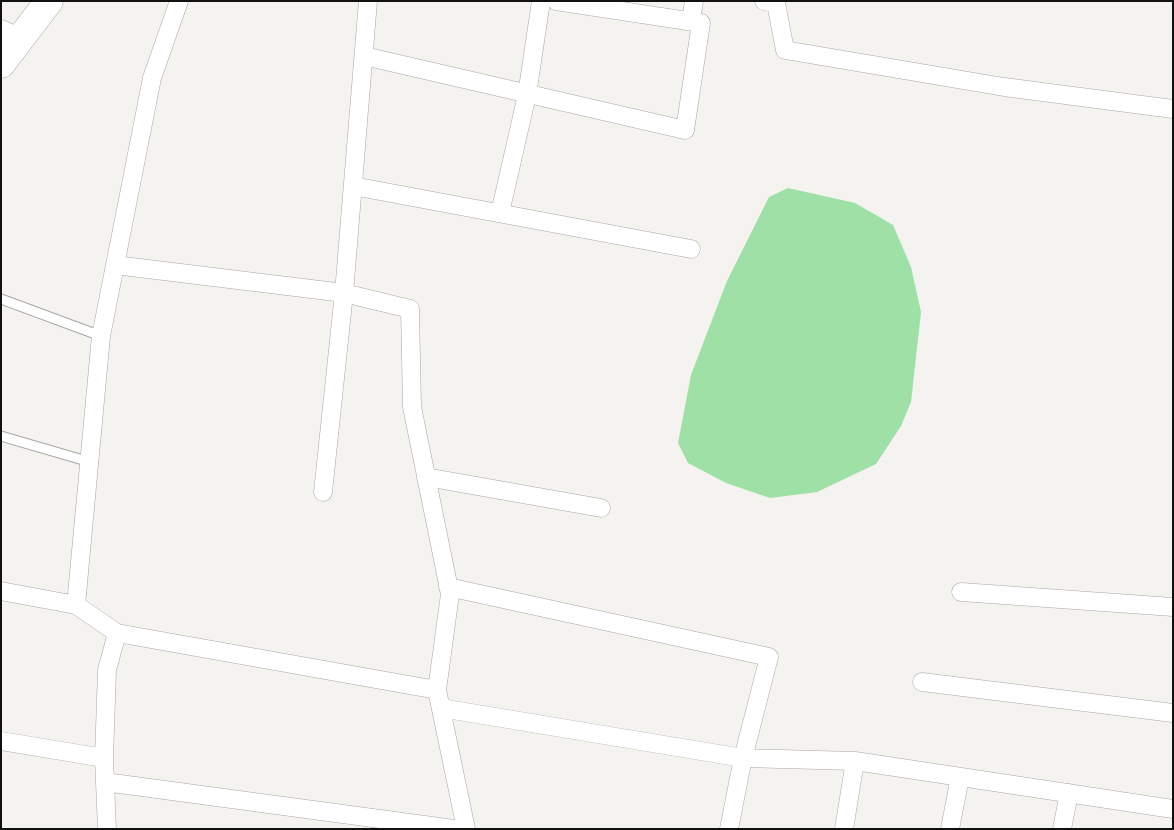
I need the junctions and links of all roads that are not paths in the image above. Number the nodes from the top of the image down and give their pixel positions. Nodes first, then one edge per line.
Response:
1 (49, 1) edge
2 (179, 1) edge
3 (368, 1) edge
4 (541, 1) edge
5 (556, 1) edge
6 (694, 1) edge
7 (764, 1) edge
8 (691, 22) junction
9 (11, 33) edge
10 (364, 56) junction
11 (1, 64) edge
12 (527, 95) junction
13 (1173, 109) edge
14 (353, 186) junction
15 (500, 213) junction
16 (691, 249) dead end
17 (115, 265) junction
18 (344, 293) junction
19 (1, 300) edge
20 (101, 336) junction
21 (1, 436) edge
22 (90, 462) junction
23 (426, 477) junction
24 (323, 492) dead end
25 (601, 508) dead end
26 (448, 587) junction
27 (1, 591) edge
28 (960, 592) dead end
29 (76, 605) junction
30 (1173, 607) edge
31 (117, 632) junction
32 (922, 682) dead end
33 (437, 690) junction
34 (441, 708) junction
35 (1173, 714) edge
36 (1, 741) edge
37 (104, 758) junction
38 (742, 758) junction
39 (855, 761) junction
40 (960, 776) junction
41 (105, 782) junction
42 (1068, 793) junction
43 (1173, 809) edge
44 (107, 829) edge
45 (454, 829) edge
46 (466, 829) edge
47 (730, 829) edge
48 (844, 829) edge
49 (950, 829) edge
50 (1062, 829) edge

1 - 9 main road
2 - 17 street
3 - 10 street
4 - 12 street
5 - 8 street
6 - 8 street
7 - 13 street
8 - 12 street
9 - 11 main road
10 - 12 street
10 - 14 street
12 - 15 street
14 - 15 street
14 - 18 street
15 - 16 street
17 - 18 street
17 - 20 street
18 - 23 street
18 - 24 street
19 - 20 lane
20 - 22 street
21 - 22 lane
22 - 29 street
23 - 25 street
23 - 26 street
26 - 33 street
26 - 38 street
27 - 29 street
28 - 30 street
29 - 31 street
31 - 33 street
31 - 37 street
32 - 35 street
33 - 34 street
34 - 38 street
34 - 46 street
36 - 37 street
37 - 41 street
38 - 39 street
38 - 47 street
39 - 40 street
39 - 48 street
40 - 42 street
40 - 49 street
41 - 44 street
41 - 45 street
42 - 43 street
42 - 50 street

